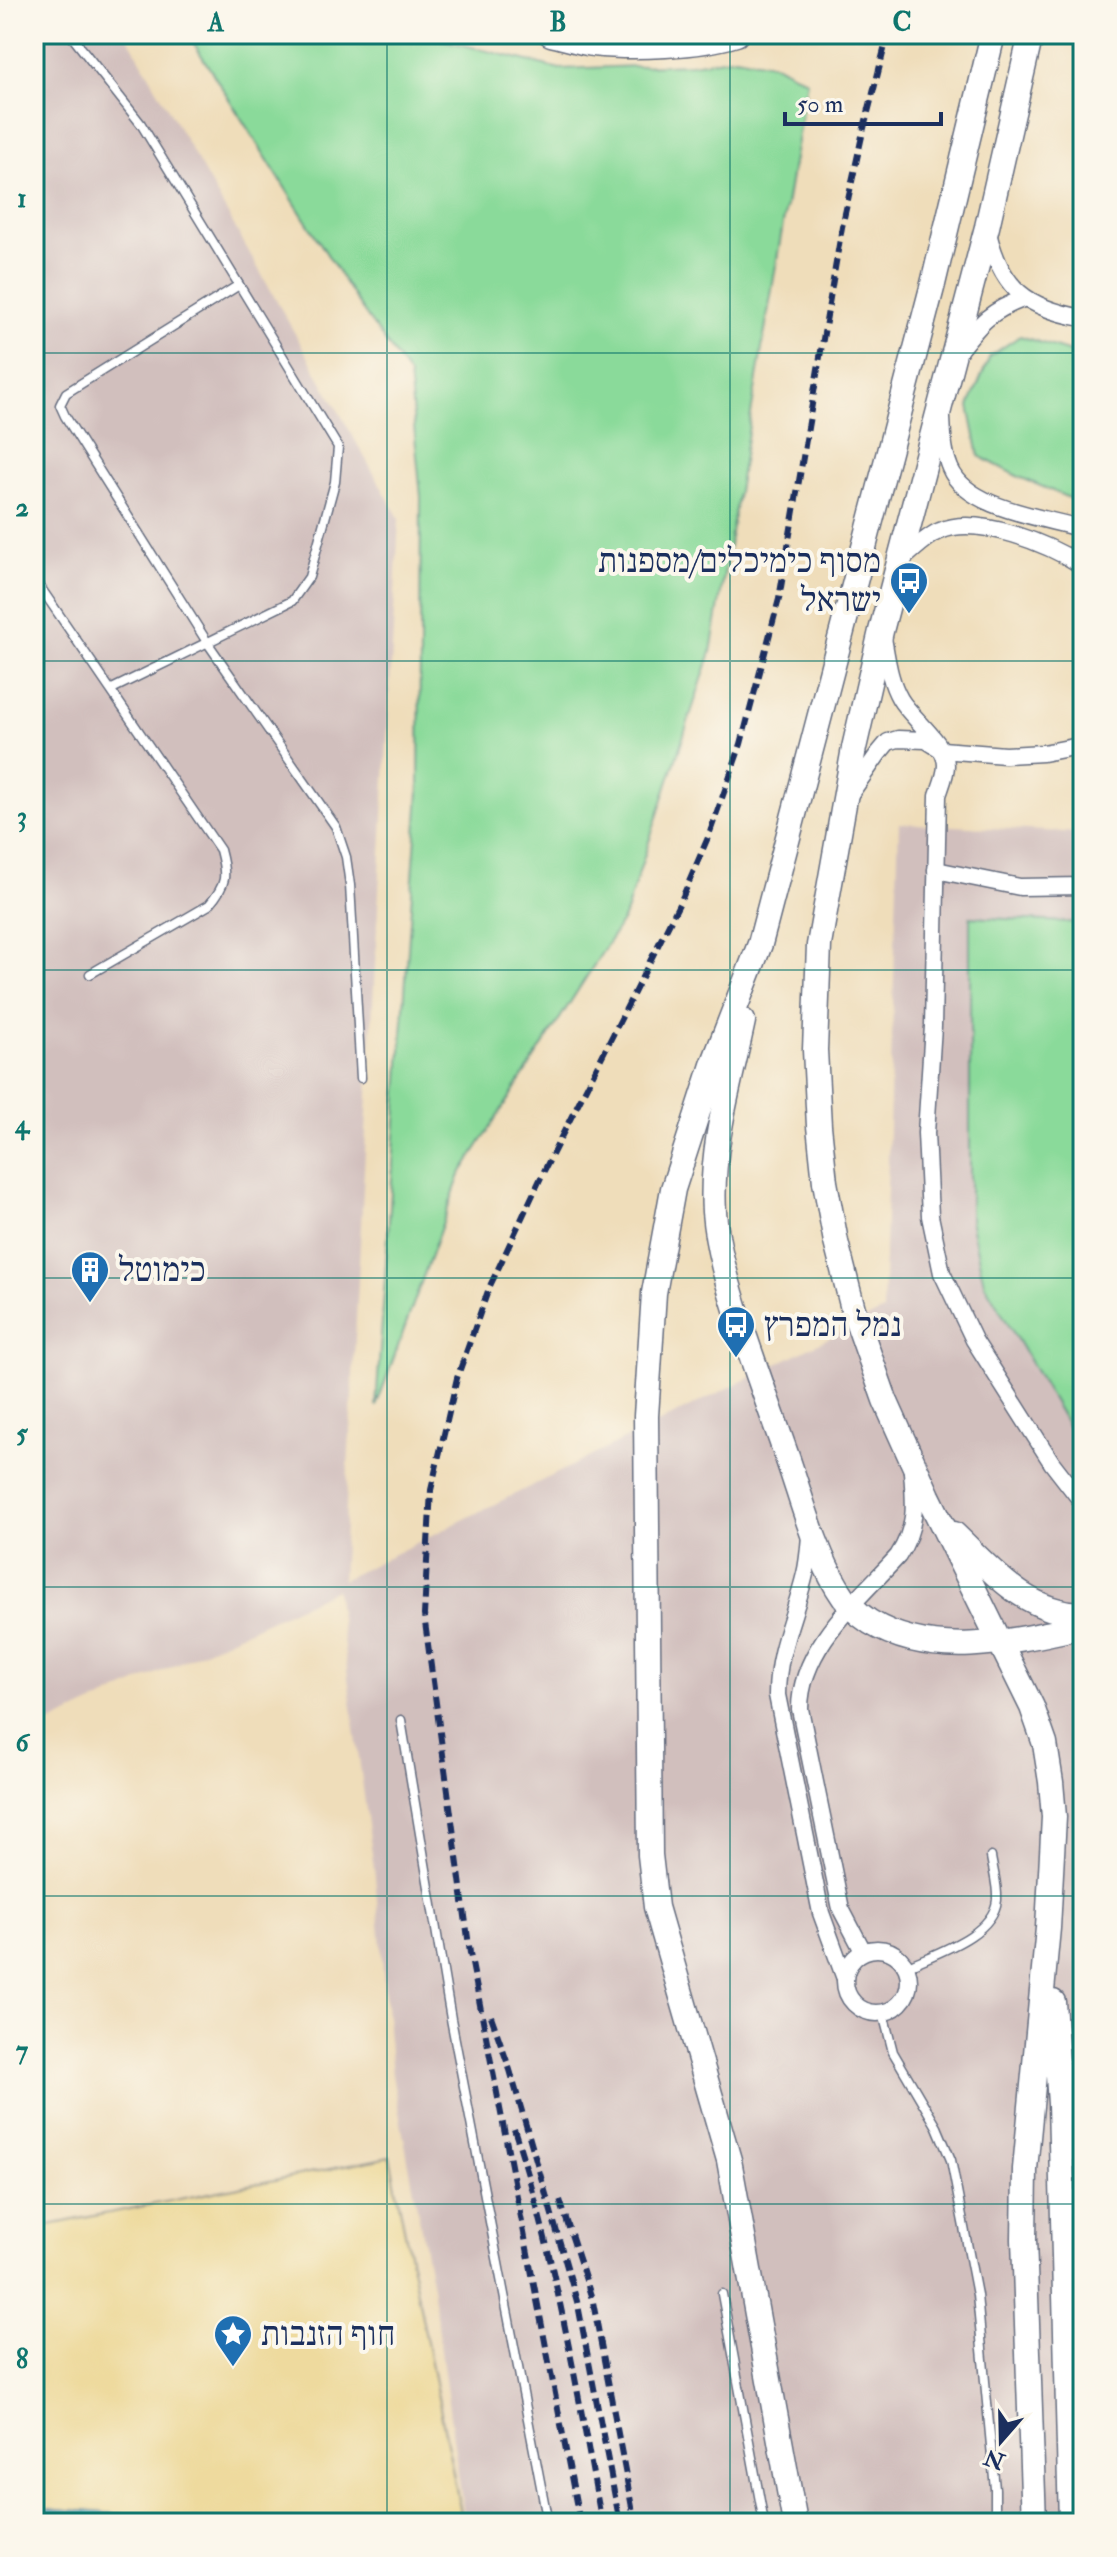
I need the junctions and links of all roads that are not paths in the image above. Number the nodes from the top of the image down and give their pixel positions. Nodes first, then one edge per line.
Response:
1 (70, 34) edge
2 (551, 34) edge
3 (736, 34) edge
4 (993, 34) edge
5 (1031, 34) edge
6 (987, 227) junction
7 (239, 285) junction
8 (1025, 298) junction
9 (1083, 318) edge
10 (953, 358) junction
11 (941, 404) junction
12 (1083, 529) edge
13 (900, 561) junction
14 (1083, 566) edge
15 (34, 578) edge
16 (881, 631) junction
17 (207, 642) junction
18 (112, 689) junction
19 (1083, 742) edge
20 (942, 750) junction
21 (845, 802) junction
22 (936, 870) junction
23 (1083, 886) edge
24 (760, 944) junction
25 (90, 974) dead end
26 (361, 1078) dead end
27 (910, 1455) junction
28 (1083, 1503) edge
29 (941, 1522) junction
30 (811, 1527) junction
31 (852, 1608) junction
32 (1083, 1614) edge
33 (1083, 1626) edge
34 (1001, 1642) junction
35 (401, 1720) dead end
36 (991, 1857) dead end
37 (1048, 1928) junction
38 (863, 1951) junction
39 (906, 1967) junction
40 (844, 1976) junction
41 (883, 2013) junction
42 (722, 2294) dead end
43 (548, 2523) edge
44 (764, 2523) edge
45 (795, 2523) edge
46 (995, 2523) edge
47 (1034, 2523) edge
48 (1071, 2523) edge

1 - 7 lane
2 - 3 street
4 - 24 street
5 - 6 street
6 - 8 street
6 - 10 street
7 - 17 lane
7 - 17 lane
8 - 9 street
8 - 10 street
10 - 11 street
11 - 12 street
11 - 13 street
13 - 14 street
13 - 16 street
15 - 18 lane
16 - 20 street
16 - 21 street
17 - 18 lane
17 - 26 lane
18 - 25 lane
19 - 20 street
20 - 21 street
20 - 22 street
21 - 27 street
22 - 23 street
22 - 28 street
24 - 30 street
24 - 45 street
27 - 29 street
27 - 31 street
29 - 32 street
29 - 34 street
30 - 31 street
30 - 40 street
31 - 34 street
31 - 38 street
33 - 34 street
34 - 37 street
35 - 43 lane
36 - 39 lane
37 - 47 street
37 - 48 street
38 - 39 street
38 - 40 street
39 - 41 street
40 - 41 street
41 - 46 lane
42 - 44 lane

